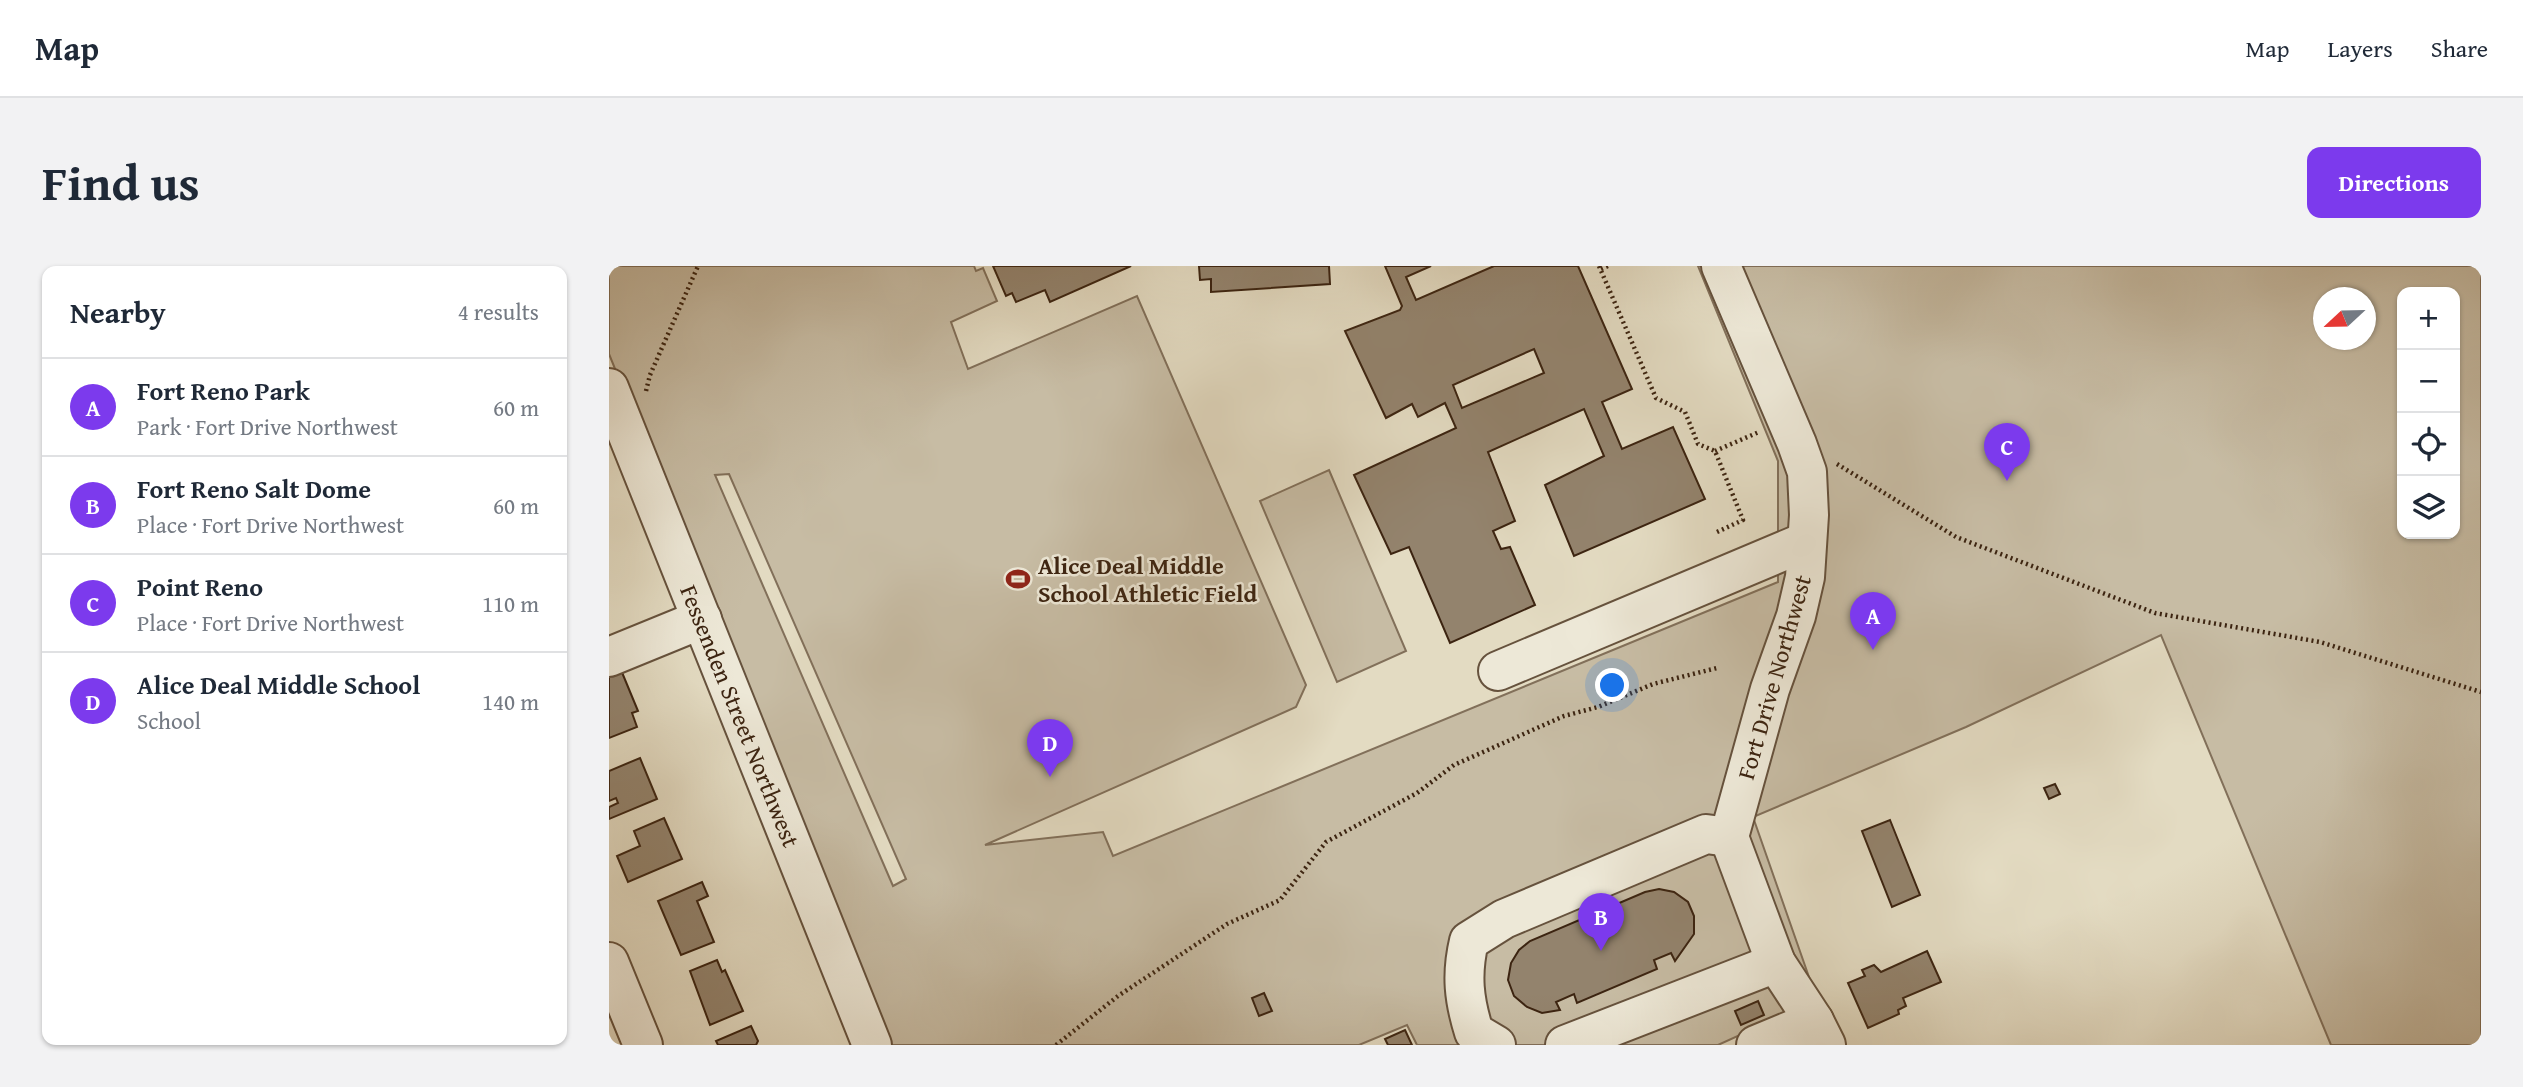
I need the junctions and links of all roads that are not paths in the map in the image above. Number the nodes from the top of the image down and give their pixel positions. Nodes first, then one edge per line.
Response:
1 (1720, 266) edge
2 (626, 394) edge
3 (621, 454) edge
4 (1807, 541) junction
5 (702, 619) junction
6 (609, 657) edge
7 (1498, 671) dead end
8 (1729, 837) junction
9 (609, 962) edge
10 (1776, 964) junction
11 (1816, 1027) edge
12 (643, 1045) edge
13 (871, 1045) edge
14 (1496, 1045) edge
15 (1565, 1045) edge
16 (1756, 1045) edge

1 - 4 street, Fort Drive Northwest
2 - 3 street, Fessenden Street Northwest
3 - 5 street, Fessenden Street Northwest
4 - 7 street
4 - 8 street, Fort Drive Northwest
5 - 6 street
5 - 13 street, Fessenden Street Northwest
8 - 10 street
8 - 14 street
9 - 12 street
10 - 11 street
10 - 15 street
11 - 16 street

